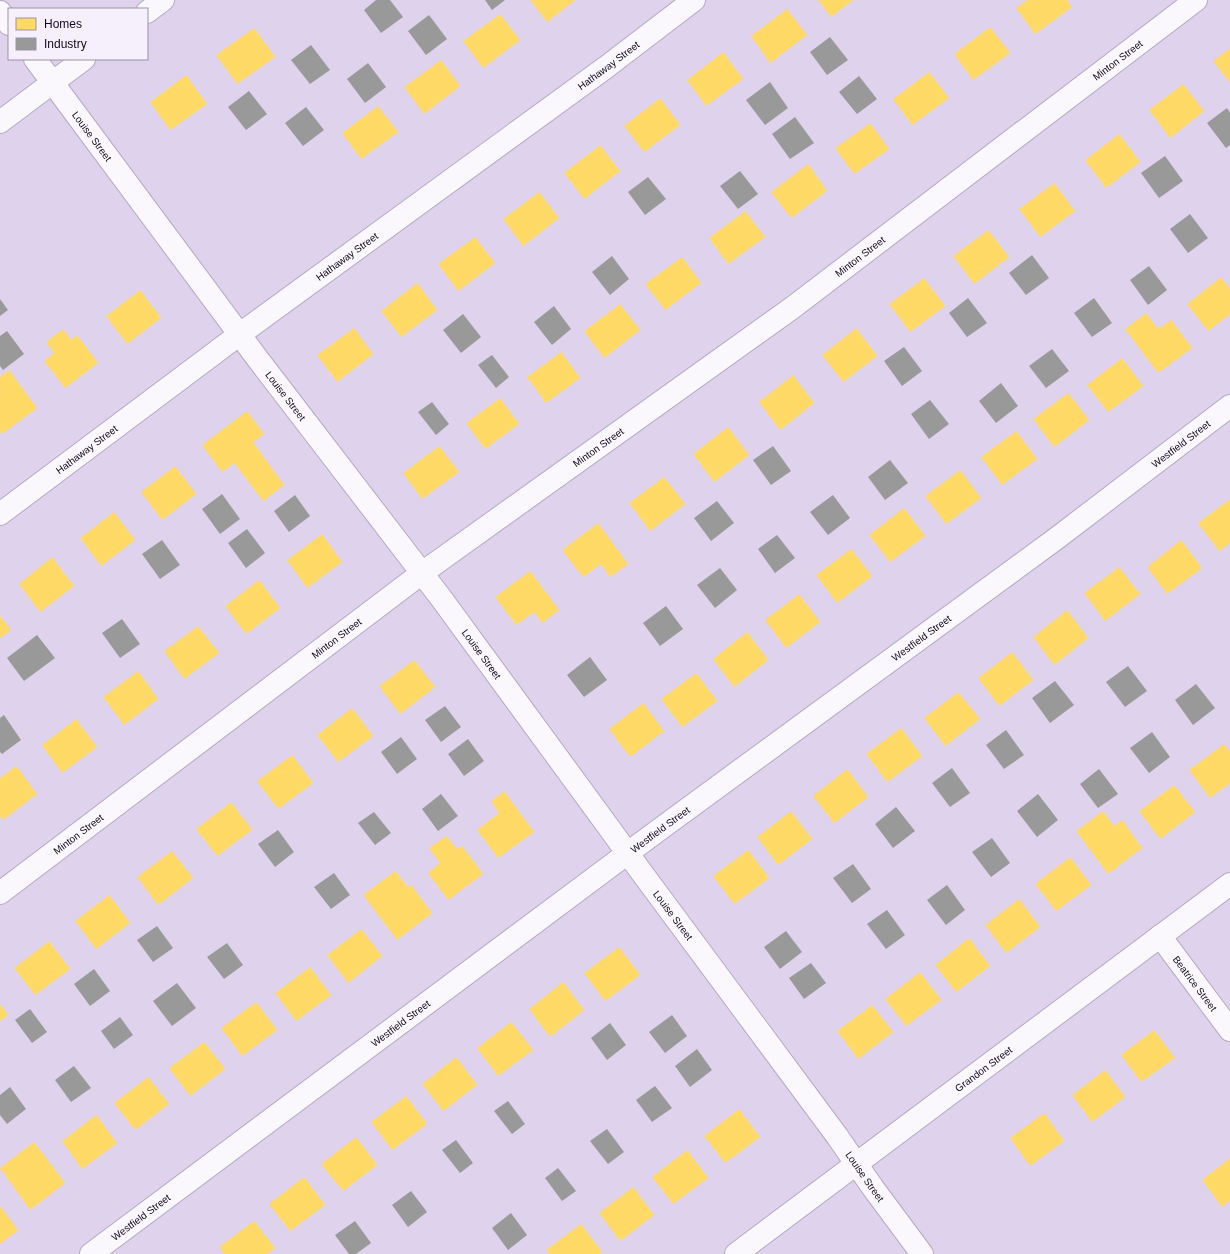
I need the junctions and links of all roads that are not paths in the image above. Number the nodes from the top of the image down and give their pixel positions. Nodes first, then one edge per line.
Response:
1 (163, 0) edge
2 (694, 0) edge
3 (1196, 0) edge
4 (148, 11) edge
5 (0, 12) edge
6 (8, 23) edge
7 (36, 60) edge
8 (83, 60) edge
9 (52, 83) junction
10 (0, 122) edge
11 (240, 334) junction
12 (1230, 406) edge
13 (0, 514) edge
14 (422, 573) junction
15 (628, 853) junction
16 (1230, 884) edge
17 (0, 893) edge
18 (1160, 936) junction
19 (1230, 1030) edge
20 (856, 1163) junction
21 (91, 1254) edge
22 (736, 1254) edge
23 (922, 1254) edge

1 - 4 street
2 - 11 street, Hathaway Street
3 - 14 street, Minton Street
5 - 6 street
7 - 9 street, Louise Street
8 - 9 street
9 - 10 street
9 - 11 street, Louise Street
11 - 13 street, Hathaway Street
11 - 14 street, Louise Street
12 - 15 street, Westfield Street
14 - 15 street, Louise Street
14 - 17 street, Minton Street
15 - 20 street, Louise Street
15 - 21 street, Westfield Street
16 - 18 street, Grandon Street
18 - 19 street, Beatrice Street
18 - 20 street, Grandon Street
20 - 22 street, Grandon Street
20 - 23 street, Louise Street

